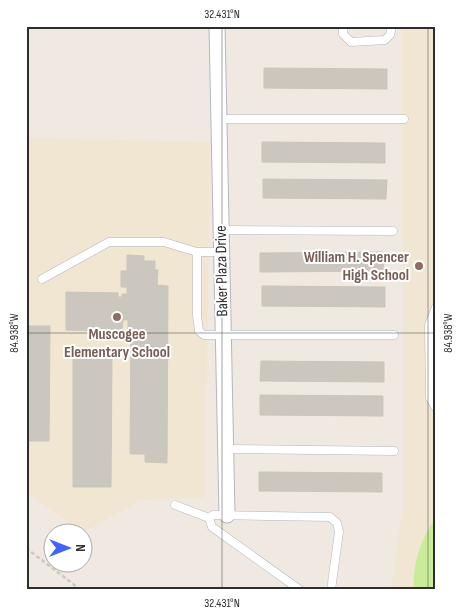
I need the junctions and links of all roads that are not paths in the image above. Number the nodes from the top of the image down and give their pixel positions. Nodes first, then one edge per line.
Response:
1 (217, 26) edge
2 (343, 26) edge
3 (392, 26) edge
4 (220, 119) junction
5 (404, 119) dead end
6 (222, 230) junction
7 (393, 231) dead end
8 (197, 252) junction
9 (222, 252) junction
10 (42, 279) dead end
11 (436, 307) edge
12 (223, 335) junction
13 (394, 335) dead end
14 (432, 339) edge
15 (436, 408) edge
16 (226, 449) junction
17 (394, 451) dead end
18 (175, 505) dead end
19 (226, 515) junction
20 (209, 518) junction
21 (300, 590) edge
22 (331, 590) edge

1 - 4 street, Baker Plaza Drive
2 - 3 lane
4 - 5 lane
4 - 6 street, Baker Plaza Drive
6 - 7 lane
6 - 9 street, Baker Plaza Drive
8 - 9 lane
8 - 10 lane
8 - 12 lane
9 - 12 street, Baker Plaza Drive
11 - 14 lane
12 - 13 lane
12 - 16 street, Baker Plaza Drive
14 - 15 lane
16 - 17 lane
16 - 19 street, Baker Plaza Drive
18 - 20 lane
19 - 20 lane
19 - 22 lane
20 - 21 lane

